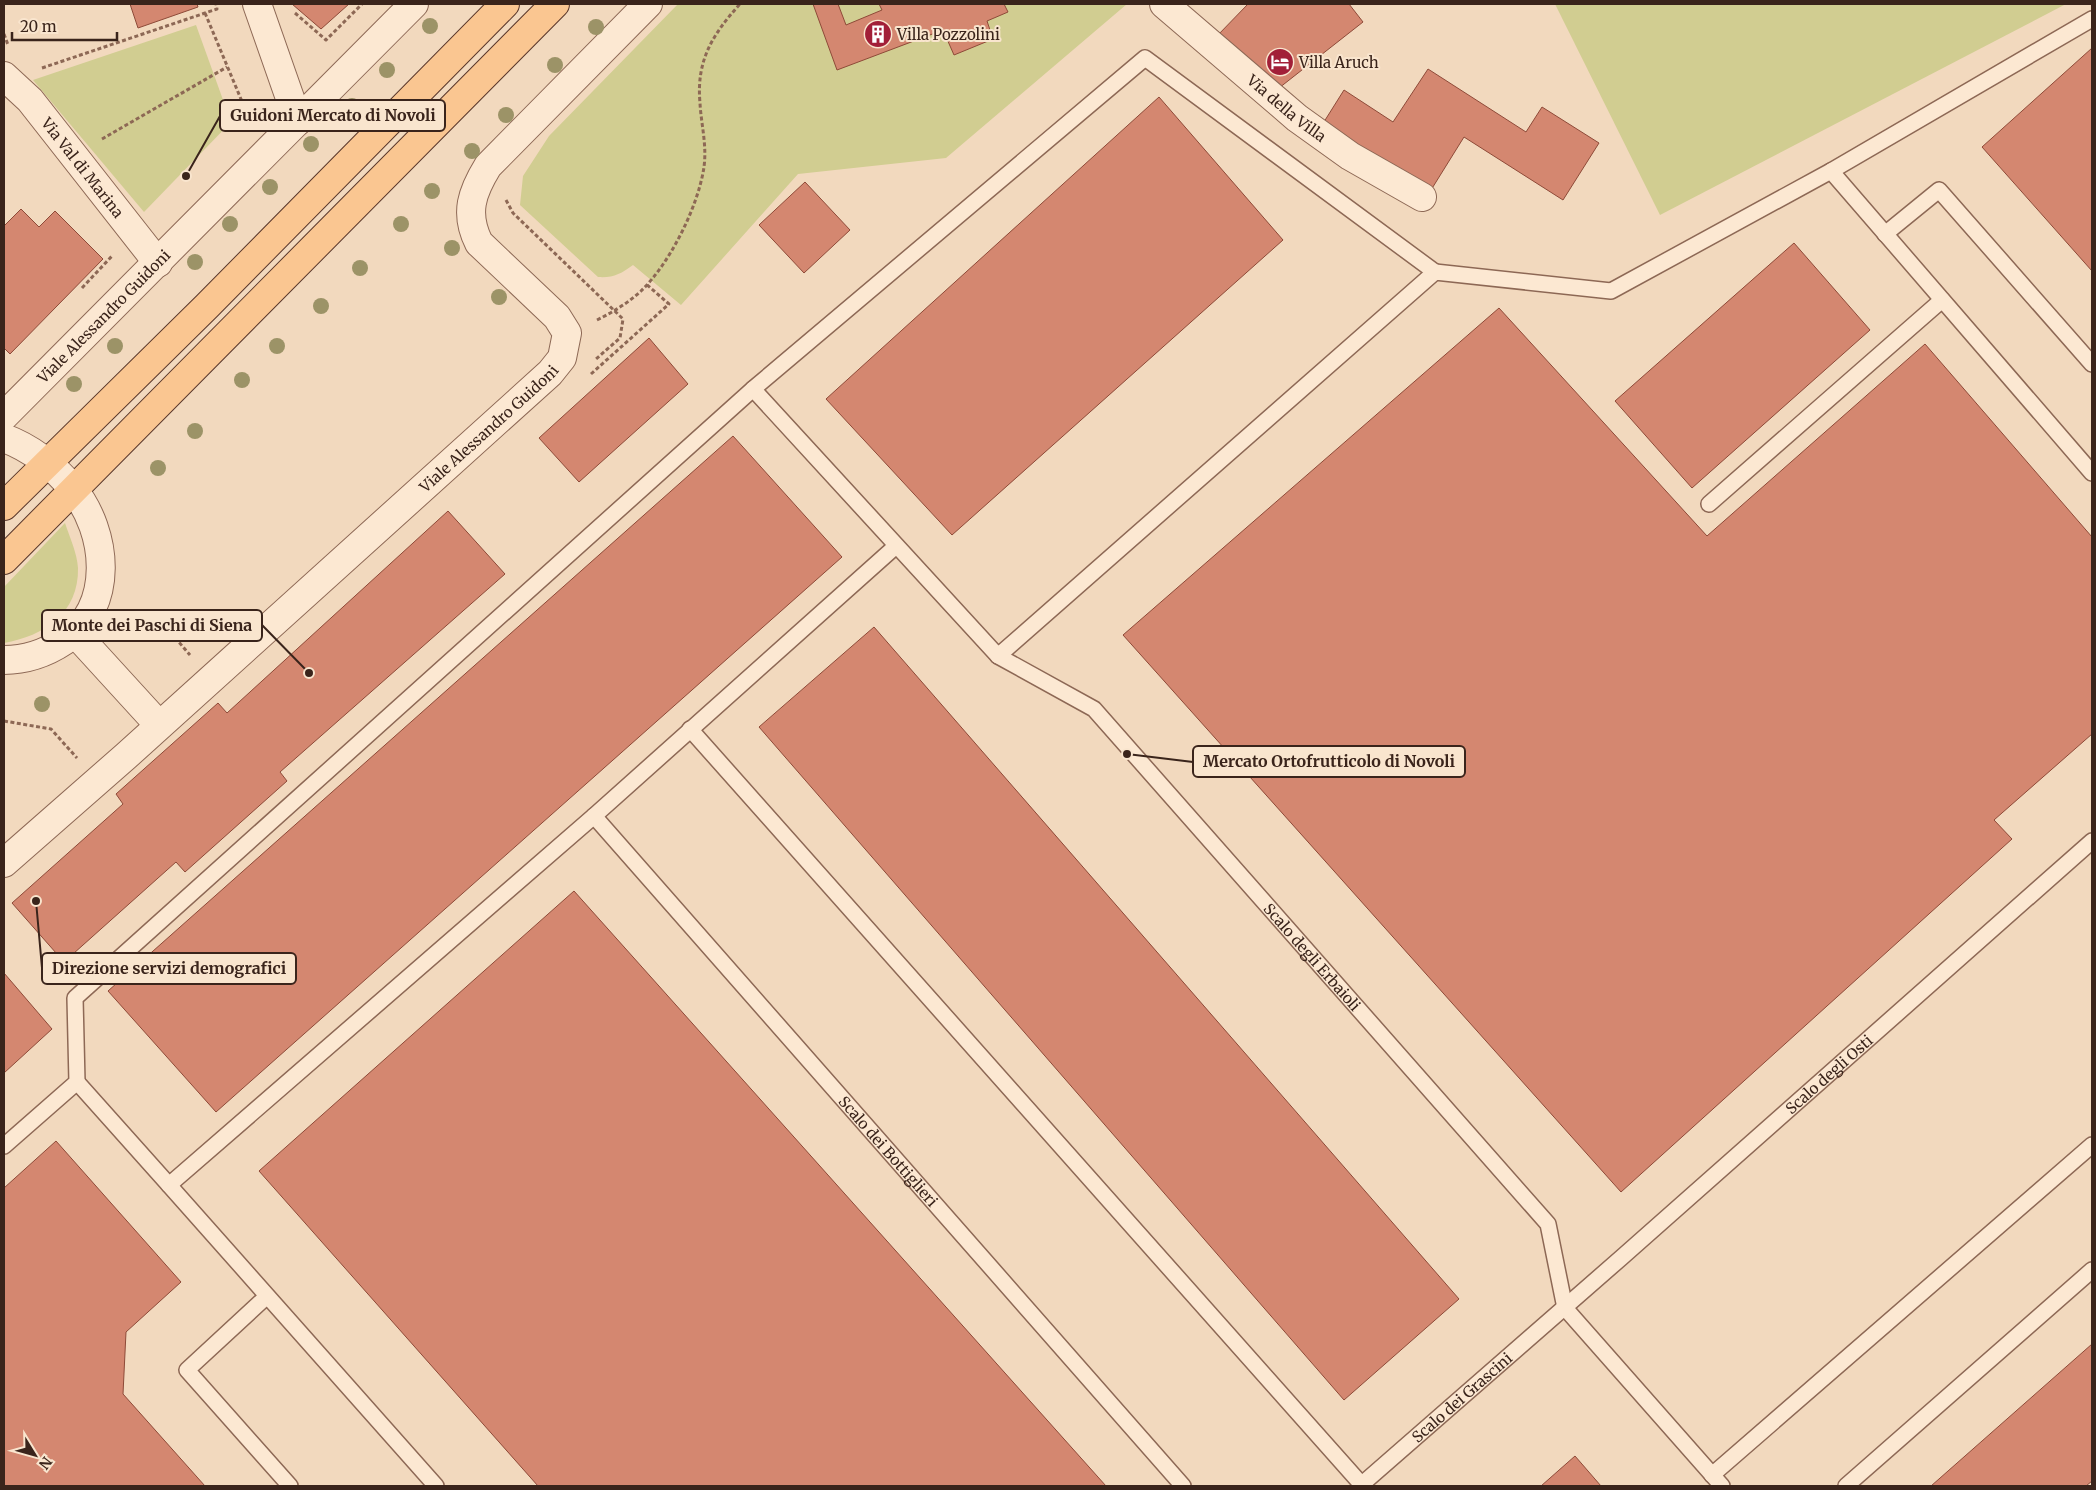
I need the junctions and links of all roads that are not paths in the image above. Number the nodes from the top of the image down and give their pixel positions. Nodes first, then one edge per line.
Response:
1 (257, 4) edge
2 (414, 4) edge
3 (505, 4) edge
4 (555, 4) edge
5 (648, 4) edge
6 (1164, 4) edge
7 (2092, 19) edge
8 (4, 76) edge
9 (298, 121) junction
10 (1831, 171) junction
11 (1422, 197) dead end
12 (1886, 234) junction
13 (158, 263) junction
14 (1435, 272) junction
15 (1942, 300) junction
16 (2092, 364) edge
17 (754, 389) junction
18 (4, 416) edge
19 (4, 438) edge
20 (46, 462) junction
21 (2092, 473) edge
22 (73, 490) junction
23 (1709, 504) dead end
24 (4, 506) edge
25 (896, 546) junction
26 (4, 560) edge
27 (75, 633) junction
28 (998, 656) junction
29 (4, 660) edge
30 (159, 725) junction
31 (690, 728) junction
32 (594, 816) junction
33 (2092, 841) edge
34 (4, 863) edge
35 (77, 1082) junction
36 (2092, 1145) edge
37 (4, 1146) edge
38 (168, 1185) junction
39 (2092, 1270) edge
40 (266, 1297) junction
41 (1564, 1308) junction
42 (1717, 1480) edge
43 (1361, 1485) edge
44 (290, 1486) edge
45 (436, 1486) edge
46 (1183, 1486) edge
47 (1846, 1486) edge

1 - 9 street
2 - 9 street, Viale Alessandro Guidoni
3 - 20 main road
4 - 22 main road
5 - 30 street, Viale Alessandro Guidoni
6 - 11 street, Via della Villa
7 - 10 lane
8 - 13 street, Via Val di Marina
9 - 13 street, Viale Alessandro Guidoni
10 - 12 lane
10 - 14 lane
12 - 15 lane
12 - 16 lane
13 - 18 street, Viale Alessandro Guidoni
14 - 17 lane
14 - 28 lane
15 - 21 lane
15 - 23 lane
17 - 25 lane, Scalo degli Erbaioli
17 - 35 lane
19 - 20 street
20 - 22 street
20 - 24 main road
22 - 26 main road
22 - 27 street
25 - 28 lane, Scalo degli Erbaioli
25 - 31 lane
27 - 29 street
27 - 30 street
28 - 41 lane, Scalo degli Erbaioli
30 - 34 street, Viale Alessandro Guidoni
31 - 32 lane
31 - 43 lane
32 - 38 lane
32 - 46 lane, Scalo dei Bottiglieri
33 - 41 lane, Scalo degli Osti
35 - 37 lane
35 - 38 lane
36 - 42 lane
38 - 40 lane
39 - 47 lane
40 - 44 lane
40 - 45 lane
41 - 42 lane
41 - 43 lane, Scalo dei Grascini

